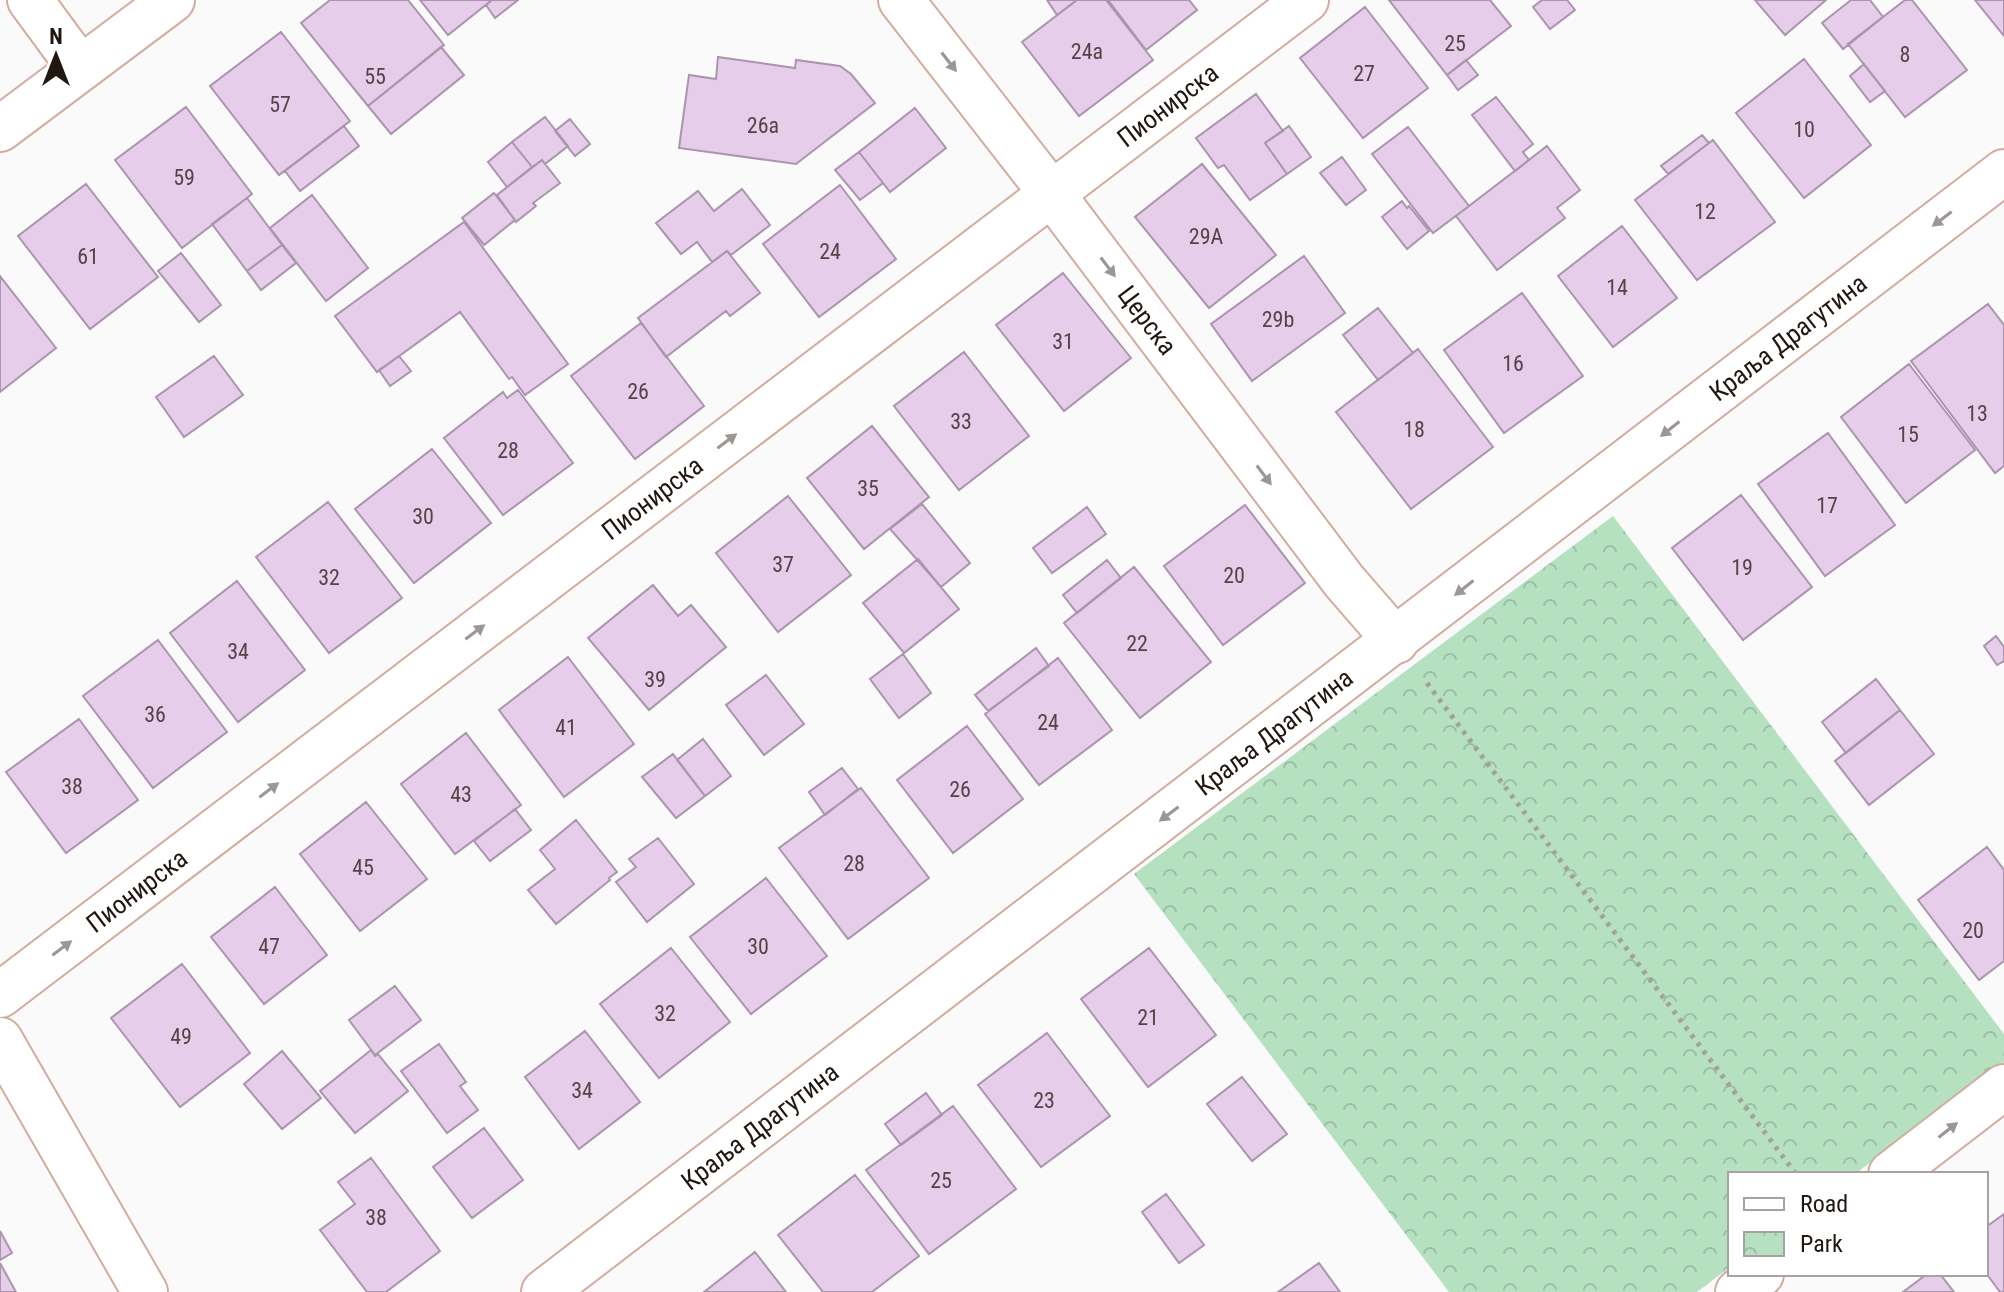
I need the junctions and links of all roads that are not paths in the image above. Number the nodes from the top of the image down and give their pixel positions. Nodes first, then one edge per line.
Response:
1 (30, 0) edge
2 (172, 0) edge
3 (901, 0) edge
4 (1306, 0) edge
5 (80, 68) junction
6 (0, 129) edge
7 (2004, 172) edge
8 (1052, 194) junction
9 (1396, 641) junction
10 (0, 995) edge
11 (0, 1040) edge
12 (2004, 1087) edge
13 (1894, 1172) edge
14 (1758, 1276) edge
15 (145, 1292) edge
16 (544, 1292) edge
17 (1738, 1292) edge

1 - 5 street
2 - 5 street
3 -> 8 street, Церска
4 - 8 street, Пионирска
5 - 6 street
7 -> 9 street, Краља Драгутина
8 -> 9 street, Церска
10 -> 8 street, Пионирска
9 -> 16 street, Краља Драгутина
11 - 15 street
13 -> 12 street
14 - 17 street

